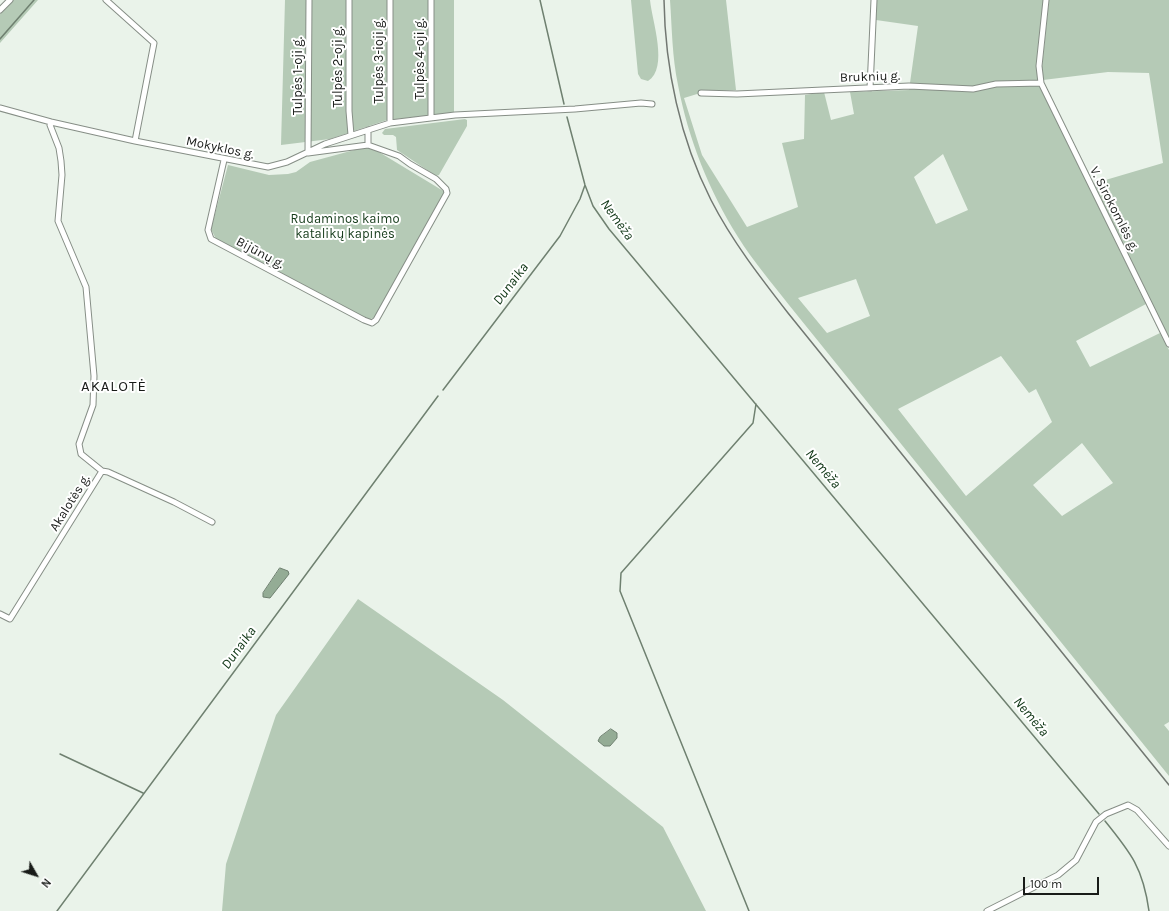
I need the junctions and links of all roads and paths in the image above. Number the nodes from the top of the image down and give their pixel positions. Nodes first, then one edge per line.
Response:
1 (10, 0) edge
2 (106, 0) edge
3 (309, 0) edge
4 (349, 0) edge
5 (390, 0) edge
6 (431, 0) edge
7 (874, 0) edge
8 (1046, 0) edge
9 (0, 10) edge
10 (1041, 83) junction
11 (870, 88) junction
12 (701, 93) dead end
13 (652, 104) dead end
14 (0, 108) edge
15 (432, 117) junction
16 (51, 122) junction
17 (390, 123) junction
18 (368, 130) junction
19 (351, 135) junction
20 (135, 141) junction
21 (368, 145) junction
22 (308, 153) junction
23 (224, 160) junction
24 (1169, 344) edge
25 (102, 471) junction
26 (212, 522) dead end
27 (0, 614) edge
28 (1169, 846) edge
29 (986, 911) edge

1 - 9 street
2 - 20 street
3 - 22 street, Tulpės 1-oji g.
4 - 19 street, Tulpės 2-oji g.
5 - 17 street, Tulpės 3-ioji g.
6 - 15 street, Tulpės 4-oji g.
7 - 11 street
8 - 10 street
10 - 11 street, Bruknių g.
10 - 24 street, V. Sirokomlės g.
11 - 12 street, Bruknių g.
13 - 15 street, Mokyklos g.
14 - 16 street, Mokyklos g.
15 - 17 street, Mokyklos g.
16 - 20 street, Mokyklos g.
16 - 25 street
17 - 18 street, Mokyklos g.
18 - 19 street, Mokyklos g.
18 - 21 street
19 - 22 street, Mokyklos g.
20 - 23 street, Mokyklos g.
21 - 22 street
21 - 23 street, Bijūnų g.
22 - 23 street, Mokyklos g.
25 - 26 street, Akalotės g.
25 - 27 street, Akalotės g.
28 - 29 street

